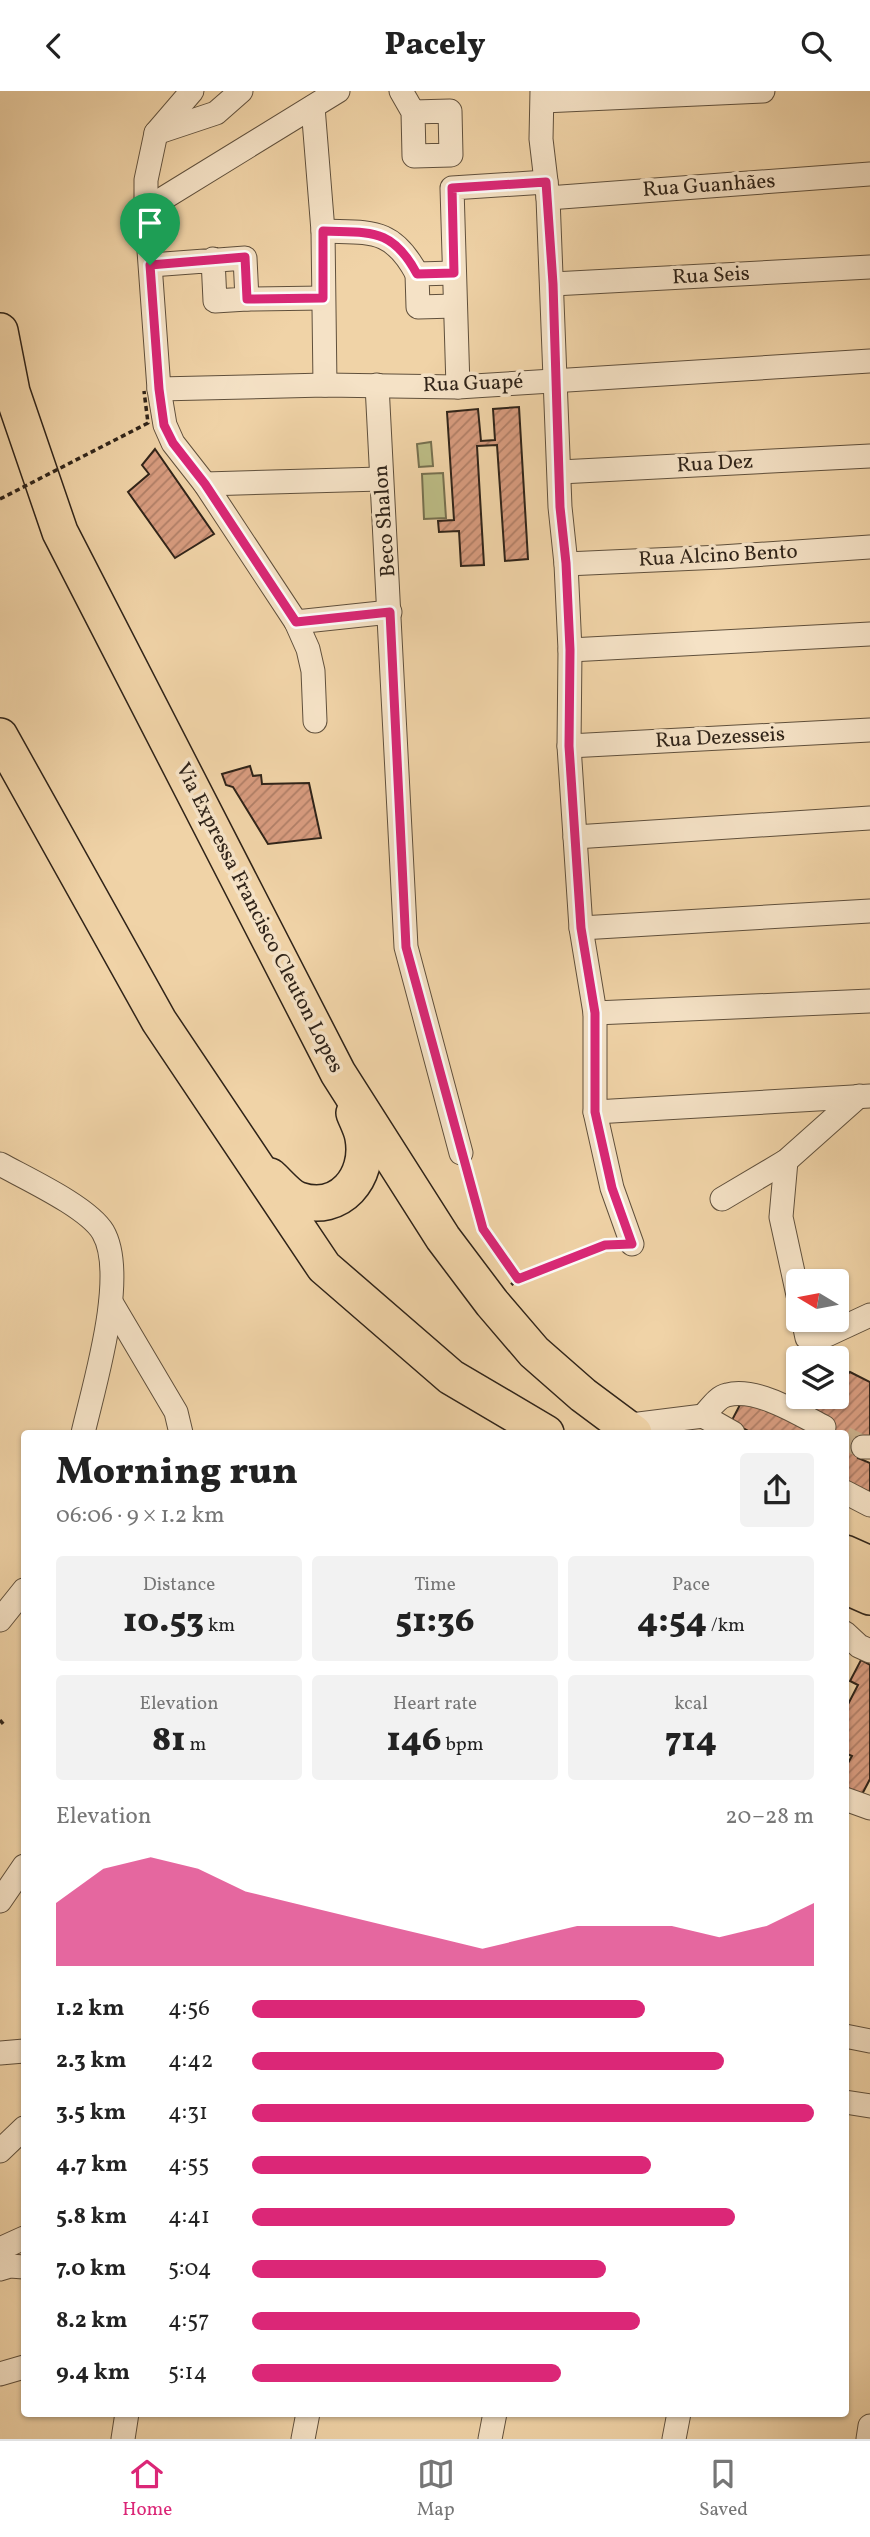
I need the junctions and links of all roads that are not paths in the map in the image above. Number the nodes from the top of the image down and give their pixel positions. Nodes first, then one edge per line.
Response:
1 (192, 91) edge
2 (241, 91) edge
3 (338, 91) edge
4 (401, 91) edge
5 (763, 91) edge
6 (543, 96) edge
7 (313, 107) junction
8 (413, 112) junction
9 (156, 133) junction
10 (451, 155) junction
11 (870, 174) edge
12 (452, 188) junction
13 (547, 190) junction
14 (146, 209) junction
15 (323, 231) junction
16 (213, 259) junction
17 (150, 265) junction
18 (870, 267) edge
19 (454, 273) junction
20 (417, 274) junction
21 (553, 284) junction
22 (323, 298) junction
23 (247, 299) junction
24 (455, 306) junction
25 (0, 331) edge
26 (870, 361) edge
27 (556, 380) junction
28 (325, 385) junction
29 (377, 386) junction
30 (458, 387) junction
31 (151, 390) junction
32 (0, 434) edge
33 (870, 456) edge
34 (560, 472) junction
35 (382, 478) junction
36 (205, 484) junction
37 (60, 532) junction
38 (870, 547) edge
39 (566, 563) junction
40 (390, 612) junction
41 (296, 622) junction
42 (870, 634) edge
43 (570, 650) junction
44 (315, 721) dead end
45 (870, 730) edge
46 (0, 736) edge
47 (569, 746) junction
48 (870, 818) edge
49 (575, 837) junction
50 (870, 911) edge
51 (581, 928) junction
52 (870, 1001) edge
53 (595, 1013) junction
54 (338, 1073) junction
55 (864, 1096) edge
56 (595, 1112) junction
57 (461, 1153) road end
58 (786, 1161) junction
59 (254, 1162) junction
60 (0, 1164) edge
61 (722, 1199) dead end
62 (632, 1244) road end
63 (792, 1269) edge
64 (111, 1301) junction
65 (870, 1315) edge
66 (849, 1325) edge
67 (806, 1332) edge
68 (833, 1332) edge
69 (703, 1416) junction
70 (824, 1427) dead end
71 (84, 1430) edge
72 (180, 1430) edge
73 (541, 1430) edge
74 (629, 1430) edge
75 (728, 1430) edge
76 (849, 1494) edge
77 (870, 1505) edge
78 (849, 1555) edge
79 (870, 1564) edge
80 (849, 1587) edge
81 (21, 1594) edge
82 (870, 1597) edge
83 (0, 1621) edge
84 (849, 1637) edge
85 (870, 1651) edge
86 (849, 1800) edge
87 (870, 1808) edge
88 (21, 1873) edge
89 (12, 1895) edge
90 (849, 2037) edge
91 (870, 2041) edge
92 (21, 2050) edge
93 (0, 2053) edge
94 (849, 2103) edge
95 (870, 2106) edge
96 (21, 2131) edge
97 (0, 2151) edge
98 (21, 2239) edge
99 (0, 2249) edge
100 (21, 2267) edge
101 (0, 2269) edge
102 (21, 2368) edge
103 (0, 2374) edge
104 (126, 2417) edge
105 (307, 2417) edge
106 (494, 2417) edge
107 (678, 2417) edge
108 (870, 2426) edge
109 (123, 2439) edge
110 (303, 2439) edge
111 (491, 2439) edge
112 (674, 2439) edge
113 (868, 2439) edge

1 - 9 street
2 - 9 street
3 - 7 street
4 - 8 street
5 - 6 street
6 - 13 street
7 - 14 street
7 - 15 street
8 - 10 street
8 - 10 street
9 - 14 street
10 - 12 street
11 - 13 street, Rua Guanhães
12 - 13 street, Rua Guanhães
12 - 19 street
13 - 21 street
14 - 17 street
15 - 20 street
15 - 22 street
16 - 17 street
16 - 23 street
16 - 23 street
17 - 31 street
18 - 21 street, Rua Seis
19 - 20 street
19 - 24 street
20 - 24 street
21 - 27 street
22 - 23 street
22 - 28 street
24 - 30 street
25 - 37 highway, Via Expressa Francisco Cleuton Lopes
26 - 27 street, Rua Guapé
27 - 30 street, Rua Guapé
27 - 34 street
28 - 29 street, Rua Guapé
28 - 31 street, Rua Guapé
29 - 30 street, Rua Guapé
29 - 35 street, Beco Shalon
31 - 36 street
32 - 37 highway
33 - 34 street, Rua Dez
34 - 39 street
35 - 36 street
35 - 40 street, Beco Shalon
36 - 41 street
37 - 54 highway, Via Expressa Francisco Cleuton Lopes
38 - 39 street, Rua Alcino Bento
39 - 43 street
40 - 41 street
40 - 57 street, Beco Shalon
41 - 44 street
42 - 43 street
43 - 47 street
45 - 47 street, Rua Dezesseis
46 - 59 highway
47 - 49 street
48 - 49 street
49 - 51 street
50 - 51 street
51 - 53 street
52 - 53 street
53 - 56 street
54 - 59 highway
54 - 74 highway, Via Expressa Francisco Cleuton Lopes
55 - 56 street
55 - 58 street
56 - 62 street
58 - 61 street
58 - 63 street
59 - 73 highway
60 - 64 street
64 - 71 street
64 - 72 street
65 - 66 street
67 - 68 street
69 - 70 street
69 - 74 street
69 - 75 street
76 - 77 street
78 - 79 highway
80 - 82 highway
81 - 83 street
84 - 85 street
86 - 87 street
88 - 89 street
90 - 91 street
92 - 93 street
94 - 95 street
96 - 97 street
98 - 99 street
100 - 101 street
102 - 103 street
104 - 109 street
105 - 110 street
106 - 111 street
107 - 112 street
108 - 113 street

